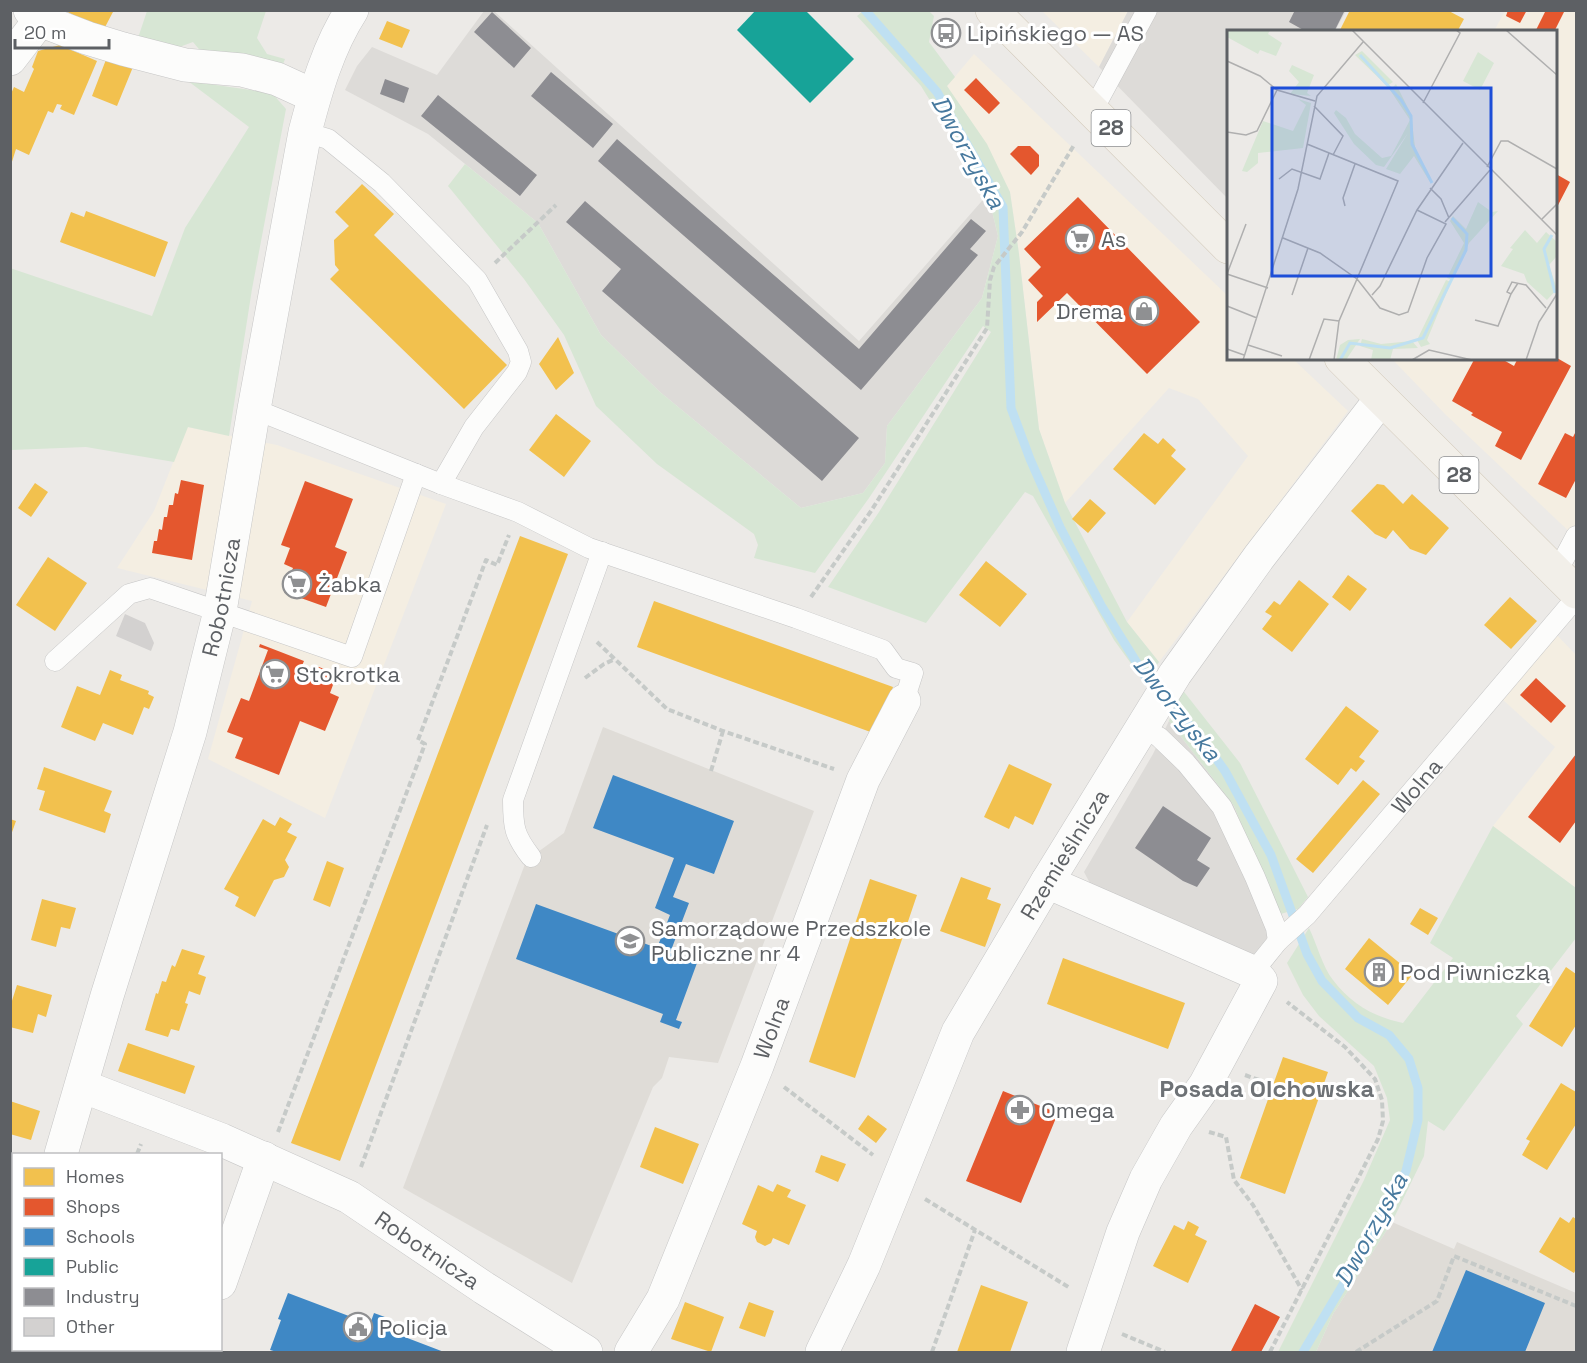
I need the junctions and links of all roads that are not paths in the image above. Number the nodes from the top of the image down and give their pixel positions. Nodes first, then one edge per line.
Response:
1 (352, 10) edge
2 (993, 10) edge
3 (1147, 10) edge
4 (35, 15) edge
5 (10, 59) edge
6 (314, 96) junction
7 (1093, 110) junction
8 (305, 132) junction
9 (1227, 246) edge
10 (1343, 360) edge
11 (1381, 399) junction
12 (254, 409) junction
13 (416, 474) junction
14 (441, 484) junction
15 (1576, 536) edge
16 (602, 552) junction
17 (1567, 582) edge
18 (1576, 598) edge
19 (220, 611) junction
20 (55, 662) dead end
21 (904, 701) joint
22 (1148, 719) junction
23 (531, 857) dead end
24 (1047, 882) junction
25 (1282, 938) junction
26 (1257, 977) junction
27 (82, 1086) junction
28 (271, 1145) junction
29 (63, 1153) edge
30 (222, 1278) edge
31 (586, 1353) edge
32 (631, 1353) edge
33 (822, 1353) edge
34 (1083, 1353) edge

1 - 6 street, Robotnicza
2 - 7 main road, 28
3 - 7 lane
4 - 5 street
4 - 6 street
6 - 8 street, Robotnicza
7 - 9 main road, 28
8 - 12 street, Robotnicza
8 - 14 lane
10 - 11 main road, 28
11 - 17 main road, 28
11 - 22 street, Rzemieślnicza
12 - 13 lane
12 - 19 street, Robotnicza
13 - 14 lane
13 - 19 lane
14 - 16 lane
15 - 17 lane
16 - 21 lane
16 - 23 lane
18 - 25 lane, Wolna
19 - 20 lane
19 - 27 street, Robotnicza
21 - 32 street, Wolna
22 - 24 street, Rzemieślnicza
22 - 25 lane
24 - 26 street
24 - 33 street, Rzemieślnicza
25 - 26 lane, Wolna
26 - 34 street, Wolna
27 - 28 street, Robotnicza
27 - 29 street, Robotnicza
28 - 30 street
28 - 31 street, Robotnicza

